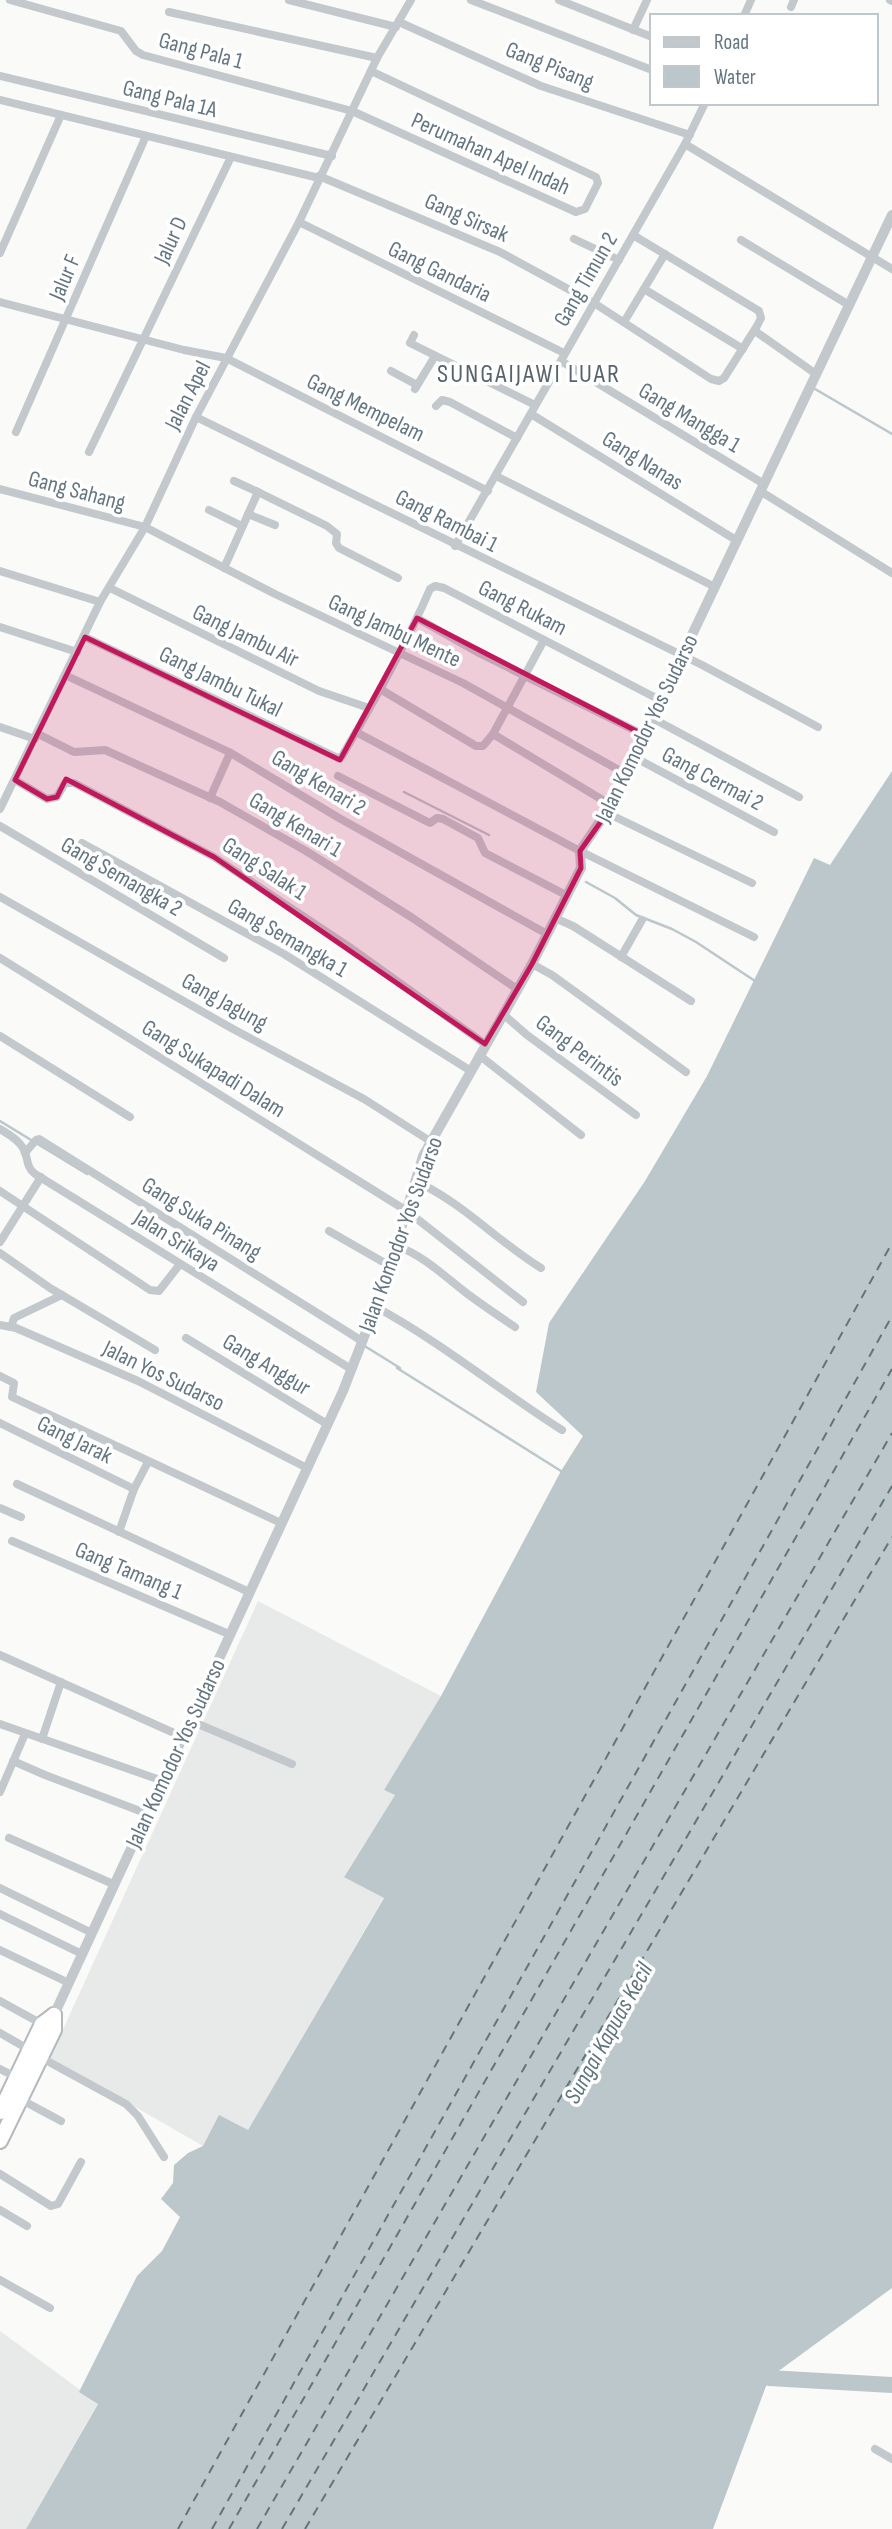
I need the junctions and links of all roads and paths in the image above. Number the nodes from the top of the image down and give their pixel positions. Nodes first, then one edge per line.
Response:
1 (10, 0) edge
2 (289, 0) edge
3 (411, 0) edge
4 (471, 0) edge
5 (559, 0) edge
6 (648, 0) edge
7 (169, 12) dead end
8 (398, 24) junction
9 (633, 30) junction
10 (650, 36) edge
11 (377, 58) junction
12 (650, 68) edge
13 (371, 71) junction
14 (0, 76) edge
15 (0, 100) edge
16 (704, 105) edge
17 (352, 111) junction
18 (61, 115) junction
19 (690, 135) junction
20 (146, 136) junction
21 (685, 144) junction
22 (331, 156) junction
23 (231, 157) junction
24 (319, 177) junction
25 (892, 215) edge
26 (299, 222) junction
27 (634, 235) junction
28 (573, 239) dead end
29 (741, 240) dead end
30 (0, 253) edge
31 (665, 254) junction
32 (872, 257) junction
33 (619, 260) junction
34 (892, 268) edge
35 (644, 289) junction
36 (0, 302) edge
37 (594, 303) junction
38 (849, 305) junction
39 (67, 320) junction
40 (624, 322) junction
41 (755, 331) junction
42 (414, 335) dead end
43 (144, 340) junction
44 (743, 349) junction
45 (435, 356) junction
46 (562, 357) junction
47 (226, 358) junction
48 (391, 371) dead end
49 (816, 374) junction
50 (536, 405) junction
51 (436, 406) dead end
52 (531, 414) junction
53 (196, 417) junction
54 (16, 432) dead end
55 (517, 438) junction
56 (89, 452) dead end
57 (496, 476) junction
58 (234, 481) dead end
59 (762, 487) junction
60 (0, 489) edge
61 (488, 491) junction
62 (258, 492) junction
63 (209, 510) dead end
64 (248, 514) junction
65 (275, 525) dead end
66 (242, 526) junction
67 (145, 527) junction
68 (736, 540) junction
69 (454, 546) junction
70 (224, 568) junction
71 (0, 571) edge
72 (892, 573) edge
73 (398, 578) dead end
74 (715, 587) junction
75 (110, 588) junction
76 (100, 603) junction
77 (417, 618) junction
78 (0, 627) edge
79 (85, 637) junction
80 (544, 640) junction
81 (76, 652) junction
82 (401, 652) junction
83 (681, 656) junction
84 (65, 675) junction
85 (526, 676) junction
86 (380, 689) junction
87 (660, 700) junction
88 (369, 708) junction
89 (509, 708) junction
90 (652, 718) junction
91 (0, 727) edge
92 (818, 727) dead end
93 (356, 732) junction
94 (493, 734) junction
95 (644, 735) junction
96 (36, 736) junction
97 (230, 753) junction
98 (342, 756) joint
99 (634, 757) junction
100 (626, 774) junction
101 (338, 776) dead end
102 (15, 780) junction
103 (799, 797) dead end
104 (210, 798) junction
105 (0, 809) edge
106 (609, 809) junction
107 (0, 826) edge
108 (774, 832) dead end
109 (82, 843) dead end
110 (580, 851) junction
111 (752, 883) dead end
112 (569, 890) junction
113 (0, 897) edge
114 (555, 918) junction
115 (642, 920) dead end
116 (547, 934) junction
117 (754, 937) dead end
118 (621, 957) junction
119 (0, 958) edge
120 (224, 958) dead end
121 (532, 964) junction
122 (517, 989) junction
123 (691, 1001) dead end
124 (503, 1014) junction
125 (0, 1036) edge
126 (485, 1044) junction
127 (480, 1055) junction
128 (471, 1071) junction
129 (686, 1072) dead end
130 (636, 1115) dead end
131 (130, 1117) dead end
132 (0, 1129) edge
133 (580, 1135) dead end
134 (430, 1141) junction
135 (25, 1153) junction
136 (41, 1177) junction
137 (415, 1181) junction
138 (0, 1191) edge
139 (24, 1205) junction
140 (407, 1211) junction
141 (329, 1231) dead end
142 (0, 1242) edge
143 (397, 1246) junction
144 (0, 1253) edge
145 (180, 1264) junction
146 (390, 1266) junction
147 (541, 1268) dead end
148 (62, 1295) junction
149 (523, 1302) dead end
150 (376, 1307) junction
151 (0, 1325) edge
152 (12, 1327) junction
153 (516, 1327) dead end
154 (186, 1338) dead end
155 (362, 1341) junction
156 (155, 1350) dead end
157 (351, 1369) junction
158 (0, 1376) edge
159 (0, 1423) edge
160 (327, 1424) junction
161 (562, 1430) dead end
162 (148, 1462) junction
163 (307, 1468) junction
164 (17, 1484) dead end
165 (134, 1489) junction
166 (0, 1508) edge
167 (22, 1517) dead end
168 (281, 1523) junction
169 (119, 1532) junction
170 (12, 1541) dead end
171 (250, 1592) junction
172 (231, 1635) junction
173 (0, 1655) edge
174 (61, 1682) junction
175 (191, 1721) junction
176 (0, 1724) edge
177 (25, 1734) junction
178 (183, 1737) junction
179 (42, 1739) junction
180 (13, 1761) junction
181 (292, 1764) dead end
182 (163, 1781) junction
183 (0, 1792) edge
184 (148, 1814) junction
185 (9, 1838) dead end
186 (113, 1884) junction
187 (0, 1888) edge
188 (0, 1914) edge
189 (92, 1933) junction
190 (0, 1950) edge
191 (82, 1954) junction
192 (69, 1983) junction
193 (0, 2001) edge
194 (48, 2020) junction
195 (0, 2034) edge
196 (34, 2053) junction
197 (0, 2069) edge
198 (16, 2077) junction
199 (20, 2099) junction
200 (0, 2112) edge
201 (61, 2121) dead end
202 (0, 2141) edge
203 (164, 2157) dead end
204 (81, 2162) dead end
205 (0, 2174) edge
206 (0, 2210) edge
207 (27, 2226) dead end
208 (0, 2280) edge
209 (50, 2308) dead end
210 (875, 2449) dead end
211 (892, 2459) edge

1 - 17 street, Gang Pala 1
2 - 8 street, Gang Pisang
3 - 8 street, Jalan Apel
4 - 12 street
5 - 9 street
6 - 9 street
7 - 11 street
8 - 11 street, Jalan Apel
8 - 19 street, Gang Pisang
9 - 10 street
11 - 13 street, Jalan Apel
13 - 17 street, Jalan Apel
13 - 17 street, Perumahan Apel Indah
14 - 22 street, Gang Pala 1A
15 - 18 street, Gang Sirsak
16 - 19 street, Gang Timun 2
17 - 22 street, Jalan Apel
18 - 20 street, Gang Sirsak
18 - 30 street
19 - 21 street, Gang Timun 2
20 - 23 street, Gang Sirsak
20 - 39 street, Jalur F
21 - 27 street, Gang Timun 2
21 - 32 street
22 - 24 street, Jalan Apel
23 - 24 street, Gang Sirsak
23 - 43 street, Jalur D
24 - 26 street, Jalan Apel
24 - 37 street, Gang Sirsak
25 - 32 street, Jalan Komodor Yos Sudarso
26 - 46 street, Gang Gandaria
26 - 47 street, Jalan Apel
27 - 31 street
27 - 33 street, Gang Timun 2
28 - 33 street
29 - 38 street
31 - 35 street
31 - 41 street
32 - 34 street
32 - 38 street, Jalan Komodor Yos Sudarso
33 - 37 street, Gang Timun 2
35 - 40 street
35 - 44 street
36 - 39 street
37 - 40 street, Gang Sirsak
37 - 46 street, Gang Timun 2
38 - 49 street, Jalan Komodor Yos Sudarso
39 - 43 street
39 - 54 street, Jalur F
40 - 44 street, Gang Sirsak
41 - 44 street
41 - 49 street
42 - 45 street
43 - 47 street
43 - 56 street, Jalur D
45 - 48 street
45 - 50 street
46 - 50 street, Gang Timun 2
46 - 59 street, Gang Mangga 1
47 - 53 street, Jalan Apel
47 - 61 street, Gang Mempelam
49 - 59 street, Jalan Komodor Yos Sudarso
50 - 52 street, Gang Timun 2
51 - 55 street
52 - 55 street, Gang Timun 2
52 - 68 street, Gang Nanas
53 - 67 street, Jalan Apel
53 - 69 street, Gang Rambai 1
55 - 57 street, Gang Timun 2
57 - 61 street, Gang Timun 2
57 - 74 street
58 - 62 street
59 - 68 street, Jalan Komodor Yos Sudarso
59 - 72 street, Gang Mangga 1
60 - 67 street, Gang Sahang
61 - 69 street, Gang Timun 2
62 - 64 street
62 - 73 street
63 - 66 street
64 - 65 street
64 - 66 street
66 - 70 street
67 - 70 street, Gang Jambu Mente
67 - 75 street, Jalan Apel
68 - 74 street, Jalan Komodor Yos Sudarso
69 - 83 street, Gang Rambai 1
70 - 82 street, Gang Jambu Mente
71 - 76 street
74 - 83 street, Jalan Komodor Yos Sudarso
75 - 76 street, Jalan Apel
75 - 88 street, Gang Jambu Air
76 - 79 street, Jalan Apel
77 - 80 street, Gang Rukam
77 - 82 street, Gang Rukam
77 - 85 street
78 - 81 street
79 - 81 street, Jalan Apel
79 - 98 street, Gang Jambu Tukal
80 - 85 street
80 - 87 street, Gang Rukam
81 - 84 street, Jalan Apel
82 - 86 street, Gang Rukam
82 - 89 street, Gang Jambu Mente
83 - 87 street, Jalan Komodor Yos Sudarso
83 - 92 street, Gang Rambai 1
84 - 96 street, Jalan Apel
84 - 97 street, Gang Kenari 2
85 - 89 street
85 - 95 street
86 - 88 street, Gang Rukam
86 - 94 street
87 - 90 street, Jalan Komodor Yos Sudarso
88 - 93 street, Gang Rukam
89 - 94 street
89 - 100 street, Gang Jambu Mente
90 - 95 street, Jalan Komodor Yos Sudarso
90 - 103 street
91 - 96 street, Gang Kenari 1
93 - 98 street, Gang Rukam
93 - 110 street
94 - 106 street
95 - 99 street, Jalan Komodor Yos Sudarso
96 - 102 street, Jalan Apel
96 - 104 street, Gang Kenari 1
97 - 104 street
97 - 116 street, Gang Kenari 2
99 - 100 street, Jalan Komodor Yos Sudarso
99 - 108 street, Gang Cermai 2
100 - 106 street, Jalan Komodor Yos Sudarso
101 - 112 street
102 - 105 street, Jalan Apel
102 - 126 street, Gang Salak 1
104 - 122 street, Gang Kenari 1
106 - 110 street, Jalan Komodor Yos Sudarso
106 - 111 street
107 - 120 street, Gang Semangka 2
109 - 128 street, Gang Semangka 1
110 - 112 street, Jalan Komodor Yos Sudarso
110 - 117 street
112 - 114 street, Jalan Komodor Yos Sudarso
113 - 134 street, Gang Jagung
114 - 116 street, Jalan Komodor Yos Sudarso
114 - 118 street
115 - 118 street
116 - 121 street, Jalan Komodor Yos Sudarso
118 - 123 street
119 - 140 street, Gang Sukapadi Dalam
121 - 122 street, Jalan Komodor Yos Sudarso
121 - 129 street
122 - 124 street, Jalan Komodor Yos Sudarso
124 - 126 street, Jalan Komodor Yos Sudarso
124 - 130 street, Gang Perintis
125 - 131 street
126 - 127 street, Jalan Komodor Yos Sudarso
127 - 128 street, Jalan Komodor Yos Sudarso
127 - 133 street
128 - 134 street, Jalan Komodor Yos Sudarso
132 - 135 street, Jalan Srikaya
134 - 137 street, Jalan Komodor Yos Sudarso
135 - 136 street, Jalan Srikaya
135 - 155 street, Gang Suka Pinang
136 - 139 street
136 - 145 street, Jalan Srikaya
137 - 140 street, Jalan Komodor Yos Sudarso
137 - 147 street
138 - 139 street
139 - 142 street
139 - 145 street
140 - 143 street, Jalan Komodor Yos Sudarso
140 - 149 street, Gang Sukapadi Dalam
141 - 146 street
143 - 146 street, Jalan Komodor Yos Sudarso
143 - 153 street
144 - 148 street
145 - 157 street, Jalan Srikaya
146 - 150 street, Jalan Komodor Yos Sudarso
148 - 152 street
148 - 156 street
150 - 155 street, Jalan Komodor Yos Sudarso
150 - 161 street
151 - 152 street, Jalan Yos Sudarso
152 - 163 street, Jalan Yos Sudarso
154 - 160 street, Gang Anggur
155 - 157 street, Jalan Komodor Yos Sudarso
157 - 160 street, Jalan Komodor Yos Sudarso
158 - 162 street
159 - 165 street, Gang Jarak
160 - 163 street, Jalan Komodor Yos Sudarso
162 - 165 street
162 - 168 street
163 - 168 street, Jalan Komodor Yos Sudarso
164 - 169 street
165 - 169 street
166 - 167 street
168 - 171 street, Jalan Komodor Yos Sudarso
169 - 171 street
170 - 172 street, Gang Tamang 1
171 - 172 street, Jalan Komodor Yos Sudarso
172 - 175 street, Jalan Komodor Yos Sudarso
173 - 174 street
174 - 178 street
174 - 179 street
175 - 178 street, Jalan Komodor Yos Sudarso
175 - 181 street
176 - 177 street
177 - 179 street
177 - 180 street
178 - 182 street, Jalan Komodor Yos Sudarso
179 - 182 street
180 - 183 street
180 - 184 street
182 - 184 street, Jalan Komodor Yos Sudarso
184 - 186 street, Jalan Komodor Yos Sudarso
185 - 186 street
186 - 189 street, Jalan Komodor Yos Sudarso
187 - 189 street
188 - 191 street
189 - 191 street, Jalan Komodor Yos Sudarso
190 - 192 street
191 - 192 street, Jalan Komodor Yos Sudarso
192 - 194 street, Jalan Komodor Yos Sudarso
193 - 194 street
194 - 196 highway, Jalan Komodor Yos Sudarso
195 - 196 street
196 - 198 highway, Jalan Komodor Yos Sudarso
196 - 199 highway
196 - 203 street
197 - 198 street
198 - 200 highway, Jalan Komodor Yos Sudarso
199 - 201 street
199 - 202 highway
204 - 205 street
206 - 207 street
208 - 209 street
210 - 211 street

